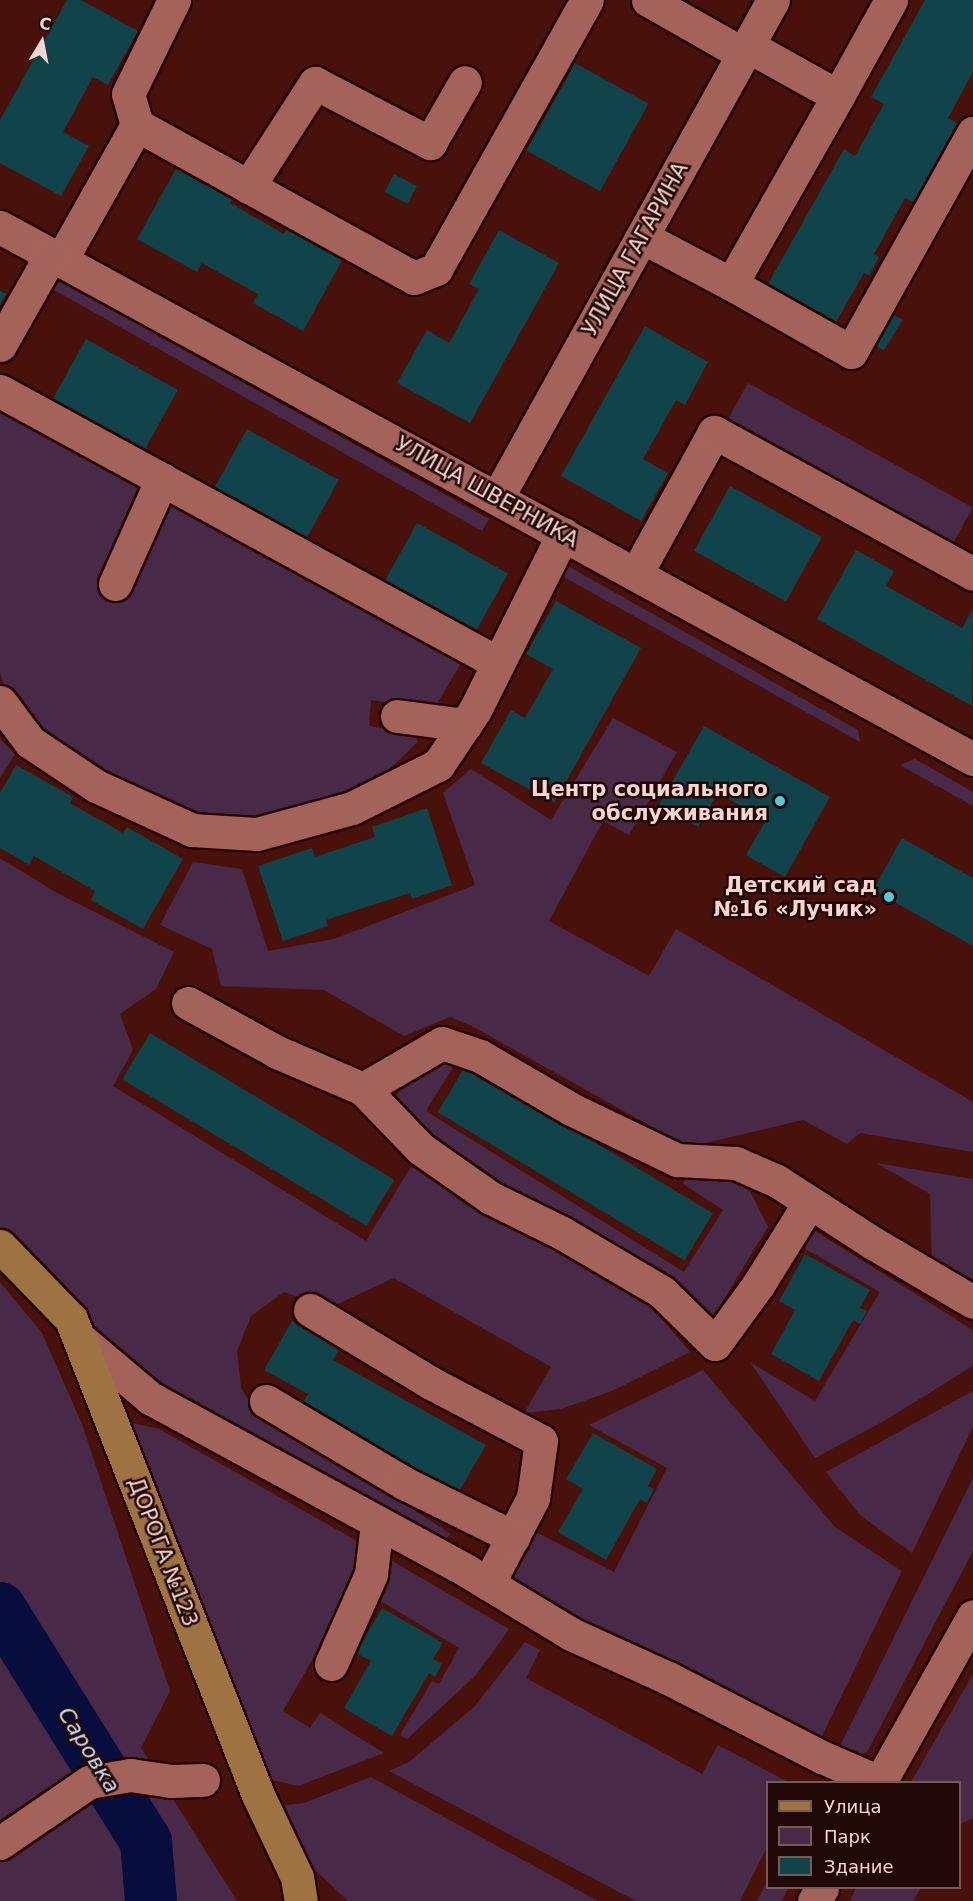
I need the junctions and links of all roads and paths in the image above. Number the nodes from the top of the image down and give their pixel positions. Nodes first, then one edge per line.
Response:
1 (174, 0) edge
2 (587, 0) edge
3 (648, 0) edge
4 (773, 0) edge
5 (891, 0) edge
6 (745, 50) junction
7 (465, 82) dead end
8 (838, 96) junction
9 (137, 125) junction
10 (973, 133) edge
11 (248, 187) junction
12 (0, 227) edge
13 (642, 237) junction
14 (56, 258) junction
15 (731, 284) junction
16 (0, 345) edge
17 (0, 391) edge
18 (162, 479) junction
19 (497, 498) junction
20 (563, 534) junction
21 (636, 574) junction
22 (973, 574) edge
23 (115, 584) dead end
24 (498, 663) junction
25 (0, 702) edge
26 (397, 716) dead end
27 (465, 725) junction
28 (971, 754) edge
29 (188, 1003) dead end
30 (363, 1089) junction
31 (809, 1203) junction
32 (0, 1246) edge
33 (973, 1302) edge
34 (310, 1310) dead end
35 (79, 1338) junction
36 (266, 1401) dead end
37 (377, 1522) junction
38 (513, 1538) junction
39 (488, 1584) junction
40 (973, 1616) edge
41 (331, 1664) dead end
42 (203, 1780) dead end
43 (877, 1781) edge
44 (880, 1781) edge
45 (0, 1843) edge
46 (299, 1889) edge
47 (324, 1901) edge

1 - 9 street
2 - 11 street
3 - 6 street
4 - 6 street, УЛИЦА ГАГАРИНА
5 - 8 street
6 - 8 street
6 - 13 street, УЛИЦА ГАГАРИНА
7 - 11 street
8 - 15 street
9 - 11 street
9 - 14 street
10 - 15 street
12 - 14 street, УЛИЦА ШВЕРНИКА
13 - 15 street
13 - 19 street, УЛИЦА ГАГАРИНА
14 - 16 street
14 - 19 street, УЛИЦА ШВЕРНИКА
17 - 18 street
18 - 23 street
18 - 24 street
19 - 20 street, УЛИЦА ШВЕРНИКА
20 - 21 street, УЛИЦА ШВЕРНИКА
20 - 24 street
21 - 22 street
21 - 28 street, УЛИЦА ШВЕРНИКА
24 - 27 street
25 - 27 street
26 - 27 street
29 - 30 street
30 - 31 street
30 - 31 street
31 - 33 street
32 - 35 main road, ДОРОГА №123
34 - 38 street
35 - 37 street
35 - 46 main road, ДОРОГА №123
36 - 38 street
37 - 39 street
37 - 41 street
38 - 39 street
39 - 43 street
40 - 44 street
42 - 45 street
46 - 47 main road, ДОРОГА №123

